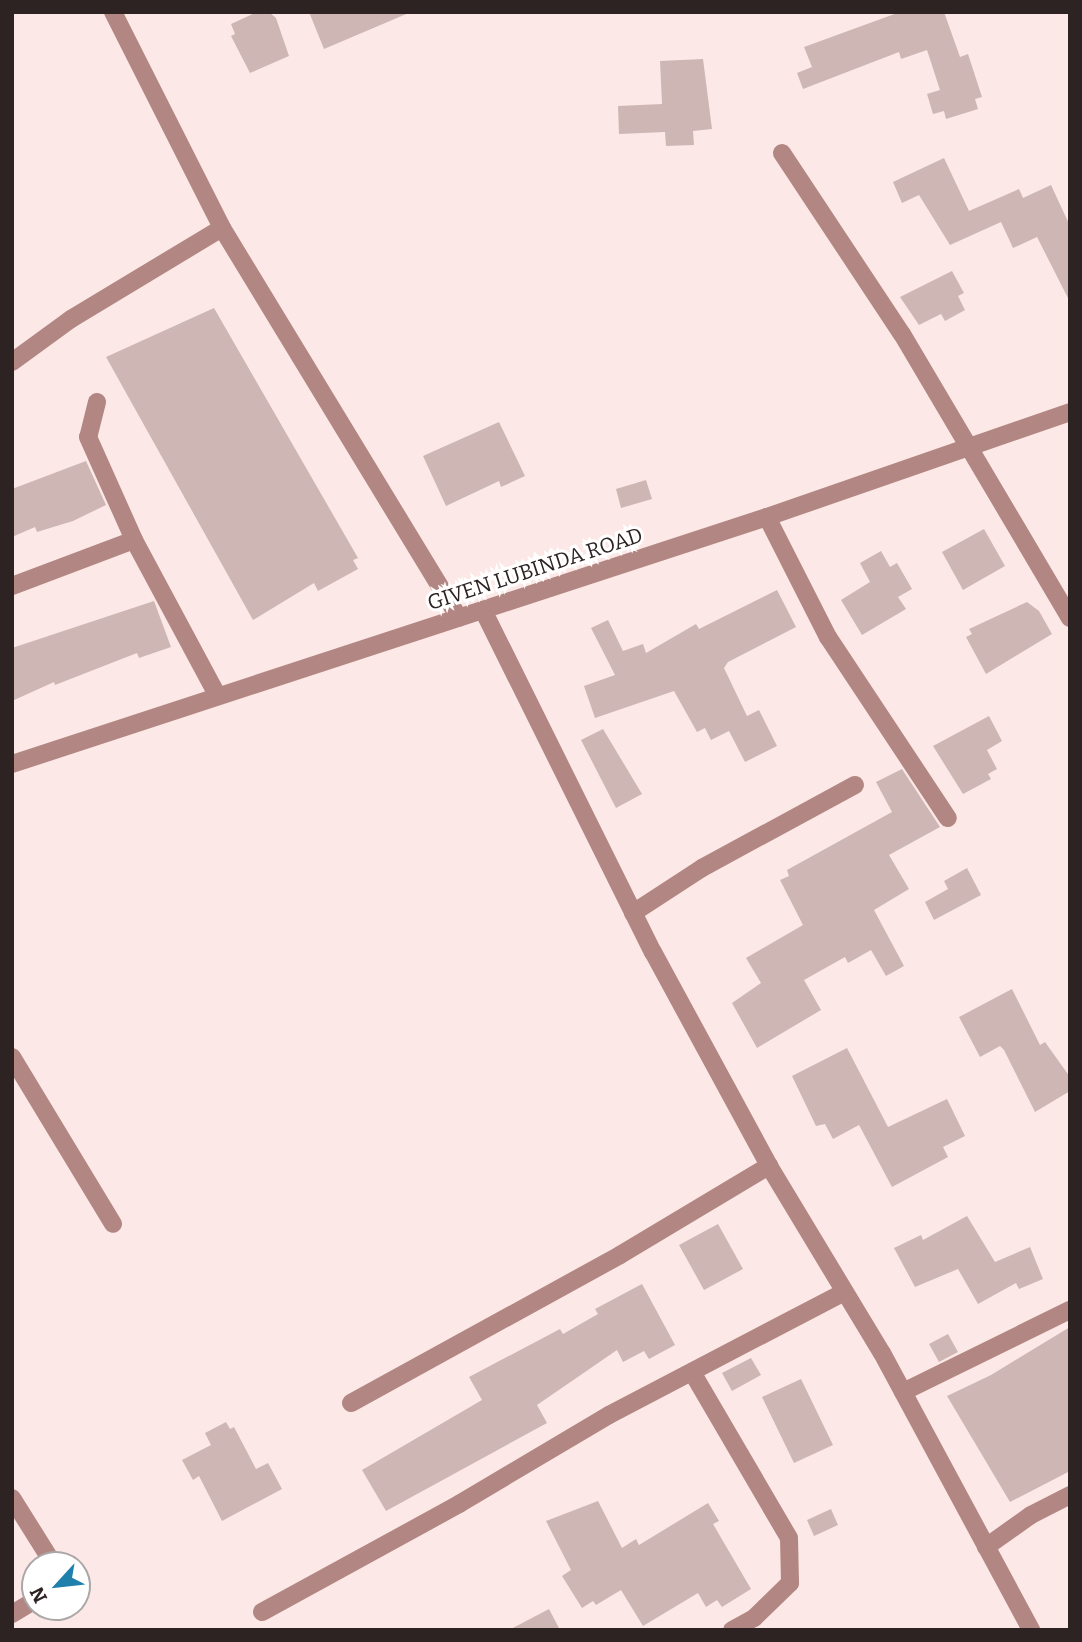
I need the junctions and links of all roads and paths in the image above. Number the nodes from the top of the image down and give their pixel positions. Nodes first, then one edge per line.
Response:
1 (113, 12) edge
2 (782, 153) dead end
3 (222, 228) junction
4 (12, 362) edge
5 (97, 402) dead end
6 (1070, 412) edge
7 (969, 447) junction
8 (767, 517) junction
9 (134, 540) junction
10 (12, 586) edge
11 (483, 610) junction
12 (459, 618) junction
13 (1070, 618) edge
14 (217, 695) junction
15 (12, 764) edge
16 (855, 785) dead end
17 (948, 818) dead end
18 (633, 913) junction
19 (12, 1057) edge
20 (769, 1166) junction
21 (113, 1224) dead end
22 (842, 1293) junction
23 (1070, 1310) edge
24 (692, 1372) junction
25 (903, 1392) junction
26 (351, 1403) dead end
27 (1070, 1495) edge
28 (12, 1498) edge
29 (986, 1547) junction
30 (45, 1551) edge
31 (261, 1612) dead end
32 (732, 1630) edge
33 (1031, 1630) edge

1 - 3 street
2 - 7 street
3 - 4 street
3 - 12 street
5 - 9 street
6 - 7 street, GIVEN LUBINDA ROAD
7 - 8 street, GIVEN LUBINDA ROAD
7 - 13 street
8 - 11 street, GIVEN LUBINDA ROAD
8 - 17 street
9 - 10 street
9 - 14 street
11 - 12 street, GIVEN LUBINDA ROAD
11 - 18 street
12 - 14 street, GIVEN LUBINDA ROAD
14 - 15 street, GIVEN LUBINDA ROAD
16 - 18 street
18 - 20 street
19 - 21 street
20 - 22 street
20 - 26 street
22 - 24 street
22 - 25 street
23 - 25 street
24 - 31 street
24 - 32 street
25 - 29 street
27 - 29 street
28 - 30 street
29 - 33 street

